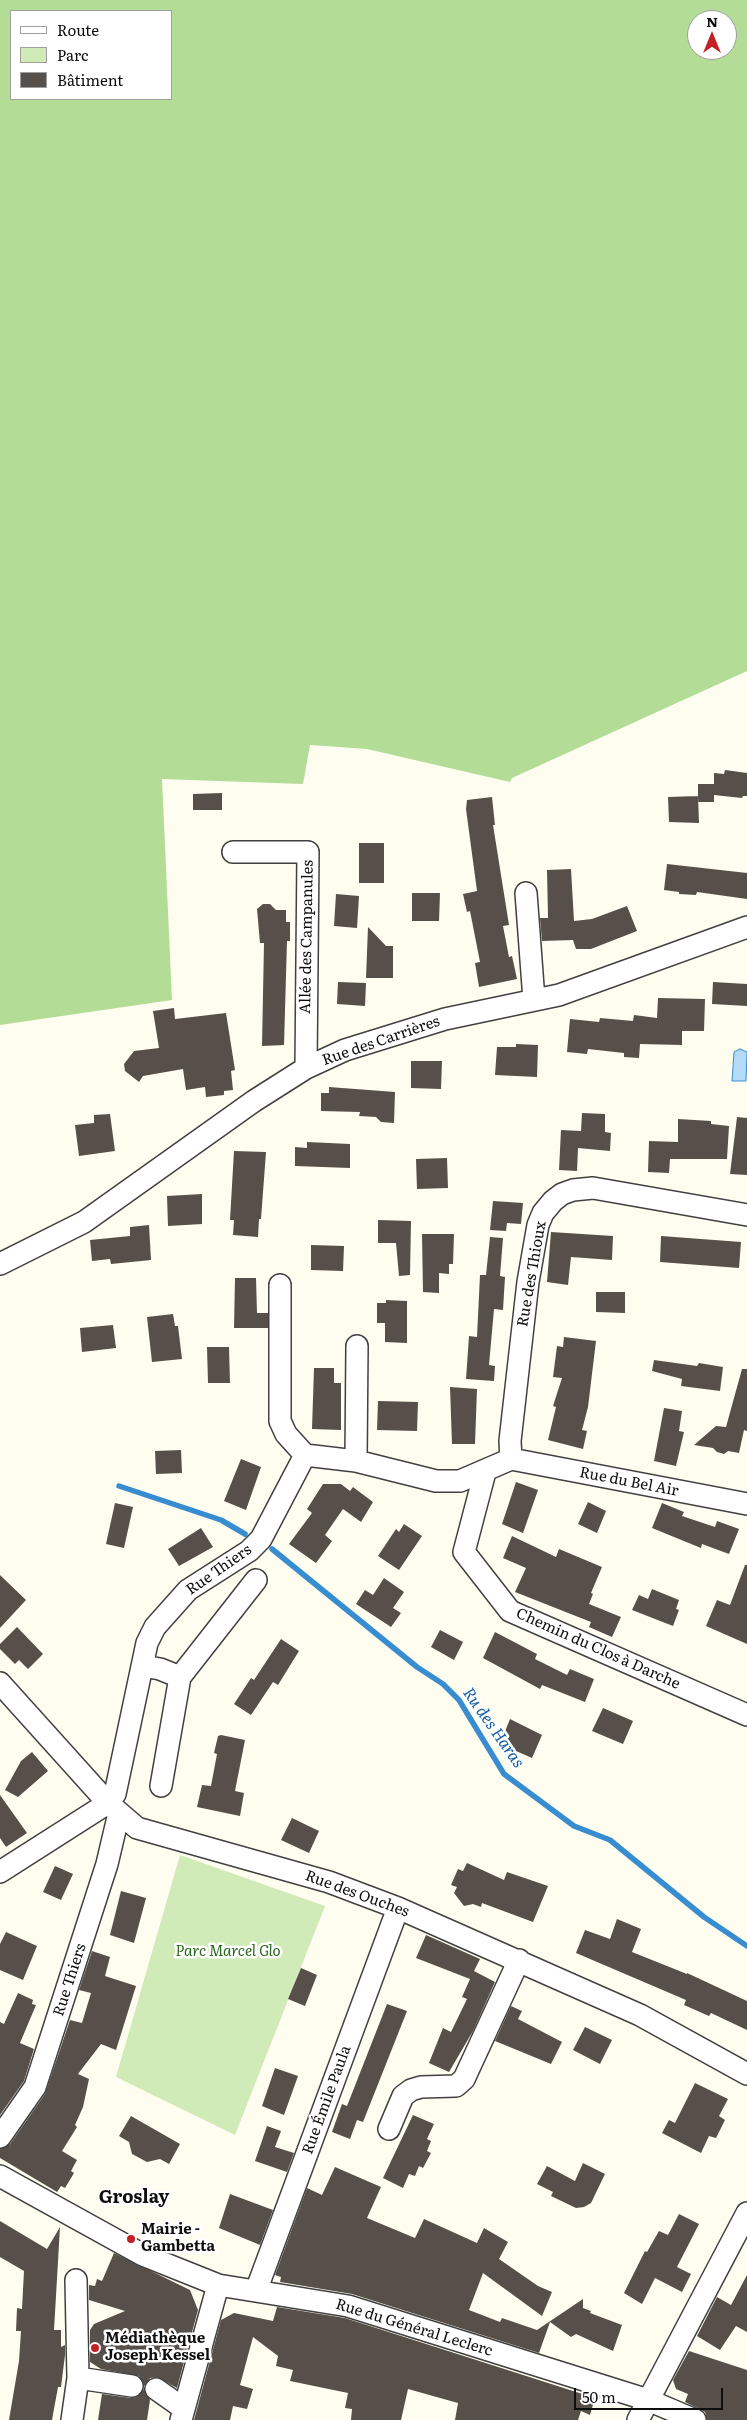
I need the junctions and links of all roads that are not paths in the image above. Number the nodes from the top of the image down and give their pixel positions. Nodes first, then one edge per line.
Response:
1 (233, 852) dead end
2 (526, 893) dead end
3 (747, 927) edge
4 (534, 1000) junction
5 (306, 1068) junction
6 (747, 1215) edge
7 (0, 1264) edge
8 (280, 1285) dead end
9 (357, 1346) dead end
10 (305, 1455) junction
11 (511, 1459) junction
12 (356, 1461) junction
13 (485, 1472) junction
14 (747, 1504) edge
15 (256, 1580) dead end
16 (143, 1666) junction
17 (180, 1677) junction
18 (0, 1683) edge
19 (747, 1715) edge
20 (161, 1786) dead end
21 (114, 1808) junction
22 (0, 1872) edge
23 (398, 1908) junction
24 (519, 1960) junction
25 (747, 2074) edge
26 (389, 2129) dead end
27 (0, 2137) edge
28 (0, 2176) edge
29 (747, 2213) edge
30 (76, 2280) dead end
31 (218, 2285) junction
32 (256, 2291) junction
33 (78, 2378) junction
34 (132, 2386) dead end
35 (156, 2389) dead end
36 (648, 2400) junction
37 (182, 2414) edge
38 (72, 2420) edge
39 (638, 2420) edge
40 (696, 2420) edge

1 - 5 street, Allée des Campanules
2 - 4 street
3 - 4 street, Rue des Carrières
4 - 5 street, Rue des Carrières
5 - 7 street, Rue des Carrières
6 - 11 street, Rue des Thioux
8 - 10 street
9 - 12 street
10 - 12 street
10 - 16 street, Rue Thiers
11 - 13 street
11 - 14 street, Rue du Bel Air
12 - 13 street
13 - 19 street, Chemin du Clos à Darche
15 - 17 street
16 - 17 street
16 - 21 street, Rue Thiers
17 - 20 street
18 - 21 street, Rue des Ouches
21 - 22 street
21 - 23 street, Rue des Ouches
21 - 27 street, Rue Thiers
23 - 24 street, Rue des Ouches
23 - 32 street, Rue Émile Paula
24 - 25 street, Rue des Ouches
24 - 26 street
28 - 31 street, Rue du Général Leclerc
29 - 36 street
30 - 33 street
31 - 32 street, Rue du Général Leclerc
31 - 37 street
32 - 36 street, Rue du Général Leclerc
33 - 34 street
33 - 38 street
35 - 37 street
36 - 39 street
36 - 40 street, Rue du Général Leclerc

